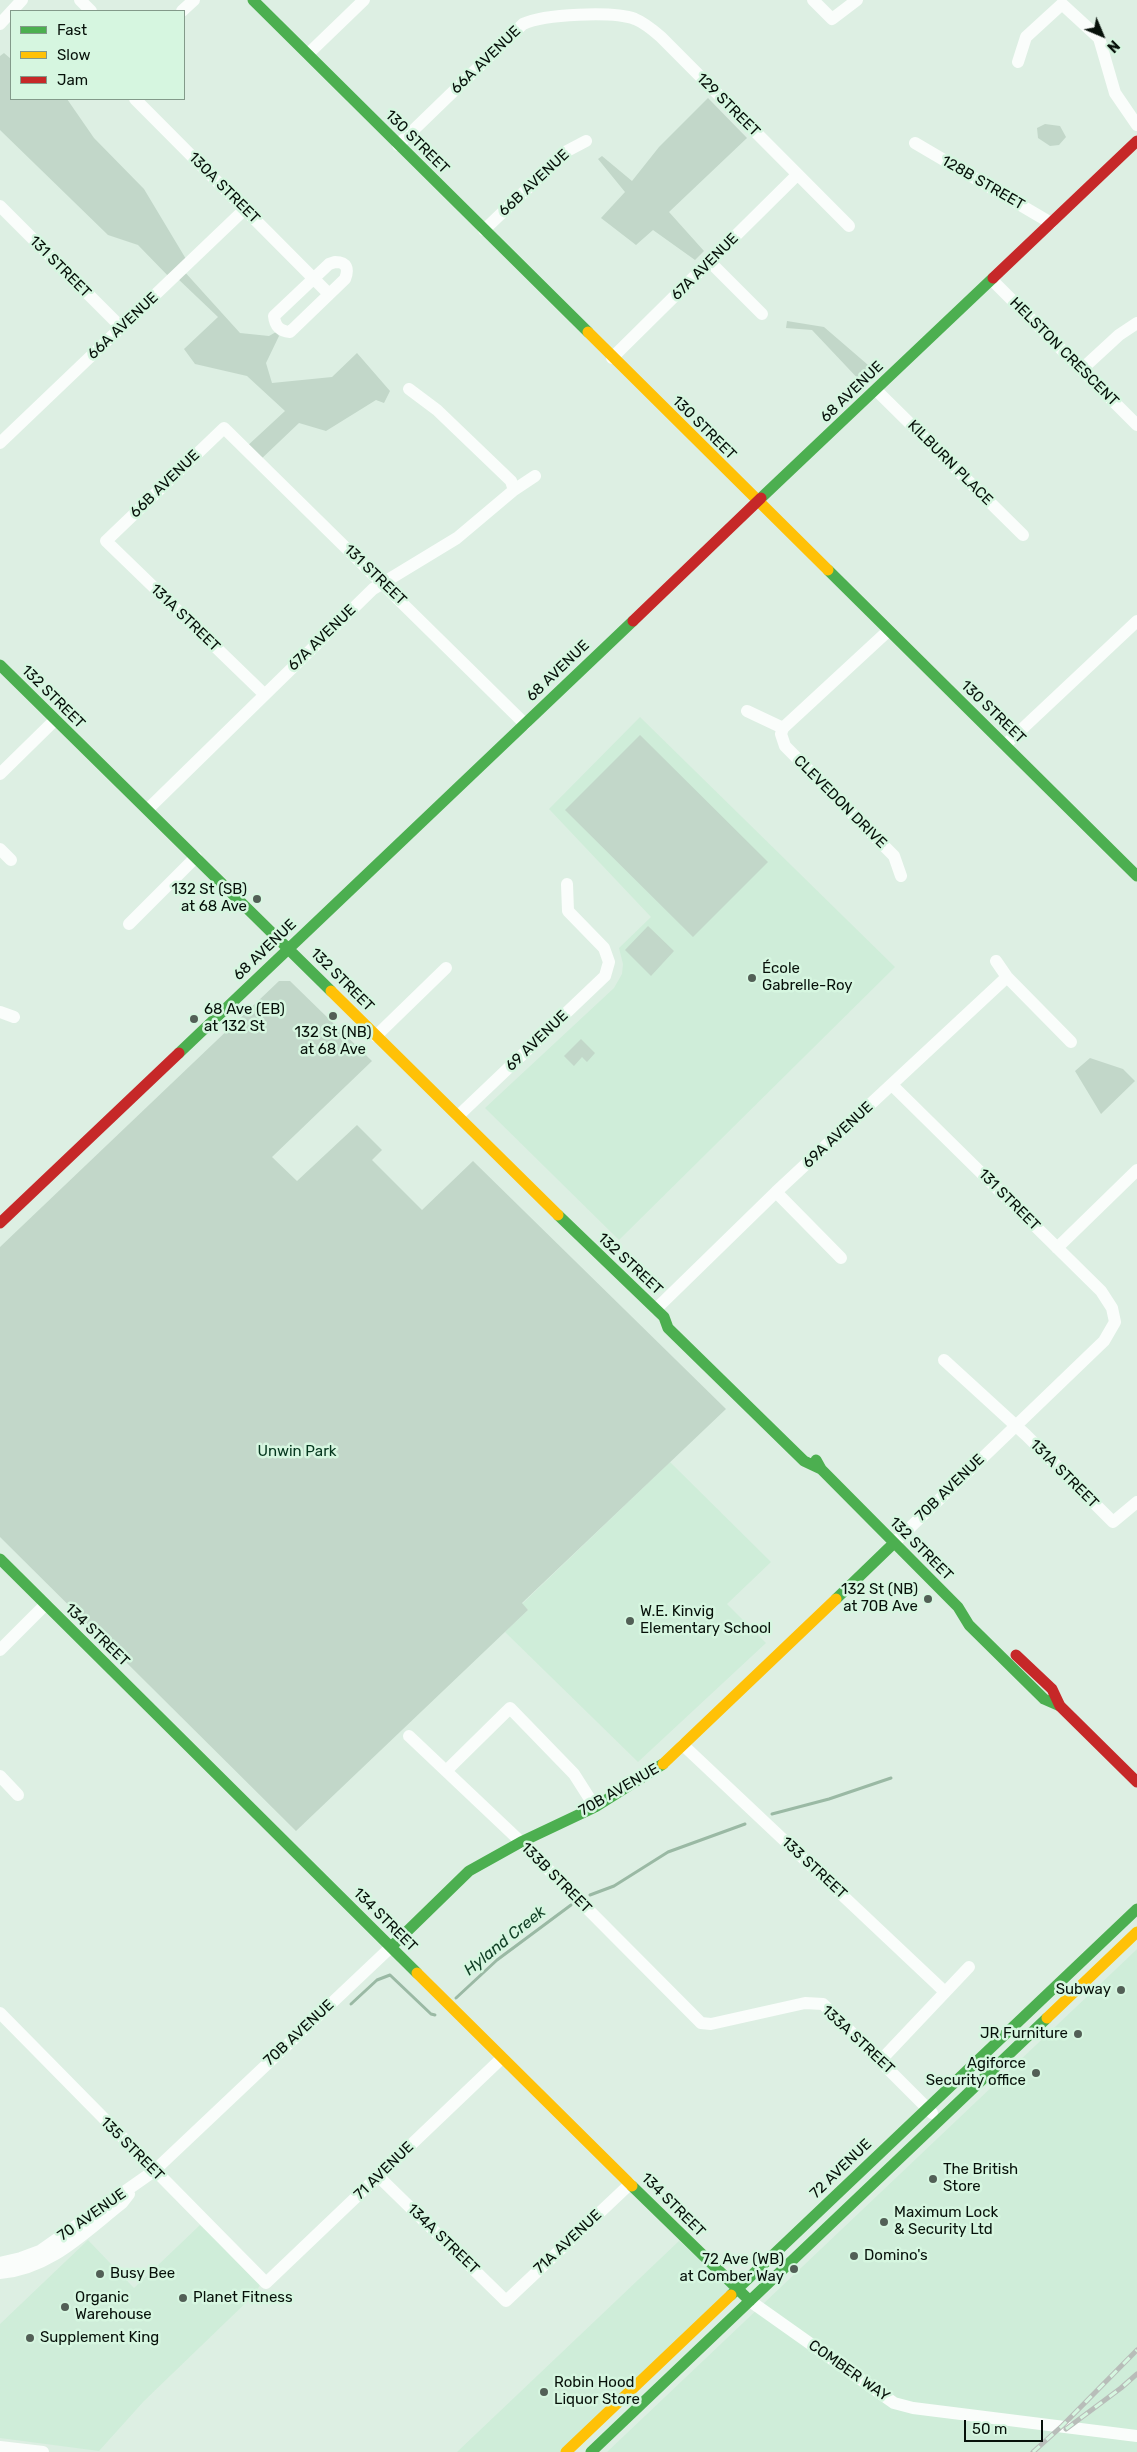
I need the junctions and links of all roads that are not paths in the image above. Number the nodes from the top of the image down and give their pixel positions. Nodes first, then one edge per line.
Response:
1 (22, 0) edge
2 (80, 0) edge
3 (194, 0) edge
4 (253, 0) edge
5 (364, 0) edge
6 (813, 0) edge
7 (857, 0) edge
8 (13, 10) edge
9 (90, 10) edge
10 (183, 10) edge
11 (10, 13) edge
12 (592, 16) joint
13 (0, 24) edge
14 (308, 54) junction
15 (1018, 62) dead end
16 (135, 100) edge
17 (1137, 125) edge
18 (586, 141) dead end
19 (1137, 142) edge
20 (915, 143) dead end
21 (398, 145) junction
22 (797, 175) junction
23 (0, 206) edge
24 (245, 209) junction
25 (1051, 223) junction
26 (849, 226) dead end
27 (484, 230) junction
28 (710, 262) junction
29 (314, 278) junction
30 (992, 280) junction
31 (330, 294) junction
32 (762, 314) dead end
33 (1137, 323) edge
34 (121, 327) junction
35 (612, 358) junction
36 (1081, 370) junction
37 (410, 389) dead end
38 (876, 390) junction
39 (1137, 425) edge
40 (224, 428) joint
41 (0, 443) edge
42 (535, 476) dead end
43 (512, 486) junction
44 (758, 502) junction
45 (1024, 535) dead end
46 (106, 541) joint
47 (382, 582) junction
48 (1137, 621) edge
49 (888, 631) junction
50 (0, 665) edge
51 (264, 694) junction
52 (748, 711) dead end
53 (55, 720) junction
54 (525, 724) junction
55 (783, 728) junction
56 (1005, 745) junction
57 (0, 774) edge
58 (148, 809) junction
59 (0, 849) edge
60 (196, 857) junction
61 (11, 860) dead end
62 (901, 876) dead end
63 (1137, 876) edge
64 (567, 884) dead end
65 (130, 924) dead end
66 (289, 948) junction
67 (996, 961) dead end
68 (446, 968) dead end
69 (1007, 977) junction
70 (0, 1012) edge
71 (14, 1017) dead end
72 (376, 1036) junction
73 (1071, 1042) dead end
74 (892, 1085) junction
75 (458, 1116) junction
76 (1137, 1170) edge
77 (776, 1192) junction
78 (0, 1223) edge
79 (1057, 1248) junction
80 (841, 1258) dead end
81 (660, 1313) junction
82 (1115, 1322) joint
83 (944, 1360) dead end
84 (1015, 1426) junction
85 (1137, 1502) edge
86 (894, 1543) junction
87 (0, 1559) edge
88 (45, 1605) junction
89 (0, 1650) edge
90 (409, 1736) dead end
91 (683, 1745) junction
92 (446, 1771) junction
93 (0, 1776) edge
94 (1137, 1782) edge
95 (18, 1795) dead end
96 (595, 1806) junction
97 (521, 1842) junction
98 (1137, 1909) edge
99 (1137, 1932) edge
100 (391, 1947) junction
101 (969, 1967) dead end
102 (945, 1992) junction
103 (0, 2012) edge
104 (701, 2023) joint
105 (502, 2058) junction
106 (881, 2060) junction
107 (927, 2108) junction
108 (939, 2120) junction
109 (154, 2171) junction
110 (379, 2177) junction
111 (138, 2183) junction
112 (630, 2184) junction
113 (0, 2262) edge
114 (0, 2273) edge
115 (266, 2283) joint
116 (737, 2289) junction
117 (506, 2301) joint
118 (750, 2301) junction
119 (1137, 2436) edge
120 (0, 2447) edge
121 (43, 2452) edge
122 (566, 2452) edge
123 (591, 2452) edge

1 - 8 street
2 - 9 street
3 - 10 street
4 - 14 street, 130 STREET
5 - 14 street
6 - 7 street
11 - 13 street
12 - 21 street, 66A AVENUE
12 - 22 street, 129 STREET
14 - 21 street, 130 STREET
15 - 17 street
16 - 24 street, 130A STREET
18 - 27 street, 66B AVENUE
19 - 25 street, 68 AVENUE
20 - 25 street, 128B STREET
21 - 27 street, 130 STREET
22 - 26 street, 129 STREET
22 - 28 street, 67A AVENUE
23 - 34 street, 131 STREET
24 - 29 street, 130A STREET
24 - 34 street, 66A AVENUE
25 - 30 street, 68 AVENUE
27 - 35 street, 130 STREET
28 - 32 street
28 - 35 street, 67A AVENUE
29 - 31 street, 130A STREET
29 - 31 street
29 - 31 street
30 - 36 street, HELSTON CRESCENT
30 - 38 street, 68 AVENUE
33 - 36 street
34 - 41 street, 66A AVENUE
35 - 44 street, 130 STREET
36 - 39 street, HELSTON CRESCENT
37 - 43 street
38 - 44 street, 68 AVENUE
38 - 45 street, KILBURN PLACE
40 - 46 street, 66B AVENUE
40 - 47 street, 131 STREET
42 - 43 street, 67A AVENUE
43 - 47 street, 67A AVENUE
44 - 49 street, 130 STREET
44 - 54 street, 68 AVENUE
46 - 51 street, 131A STREET
47 - 51 street, 67A AVENUE
47 - 54 street, 131 STREET
48 - 56 street
49 - 55 street
49 - 56 street, 130 STREET
50 - 53 street, 132 STREET
51 - 58 street, 67A AVENUE
52 - 55 street
53 - 57 street
53 - 58 street, 132 STREET
54 - 66 street, 68 AVENUE
55 - 62 street, CLEVEDON DRIVE
56 - 63 street, 130 STREET
58 - 60 street, 132 STREET
59 - 61 street
60 - 65 street
60 - 66 street, 132 STREET
64 - 75 street, 69 AVENUE
66 - 72 street, 132 STREET
66 - 78 street, 68 AVENUE
67 - 69 street
68 - 72 street
69 - 73 street
69 - 74 street, 69A AVENUE
70 - 71 street
72 - 75 street, 132 STREET
74 - 77 street, 69A AVENUE
74 - 79 street, 131 STREET
75 - 81 street, 132 STREET
76 - 79 street
77 - 80 street
77 - 81 street, 69A AVENUE
79 - 82 street, 131 STREET
81 - 86 street, 132 STREET
82 - 84 street, 70B AVENUE
83 - 84 street, 131A STREET
84 - 85 street, 131A STREET
84 - 86 street, 70B AVENUE
86 - 91 street, 70B AVENUE
86 - 94 street, 132 STREET
87 - 88 street, 134 STREET
88 - 89 street
88 - 100 street, 134 STREET
90 - 92 street, 133B STREET
91 - 96 street, 70B AVENUE
91 - 102 street, 133 STREET
92 - 96 street
92 - 97 street, 133B STREET
93 - 95 street
96 - 97 street, 70B AVENUE
97 - 100 street, 70B AVENUE
97 - 104 street, 133B STREET
98 - 107 street, 72 AVENUE
99 - 108 street
100 - 105 street, 134 STREET
100 - 109 street, 70B AVENUE
101 - 102 street
102 - 106 street
103 - 109 street, 135 STREET
104 - 106 street, 133A STREET
105 - 110 street, 71 AVENUE
105 - 112 street, 134 STREET
106 - 107 street, 133A STREET
107 - 108 street, 133A STREET
107 - 116 street, 72 AVENUE
108 - 118 street
109 - 111 street, 70B AVENUE
109 - 115 street, 135 STREET
110 - 115 street, 71 AVENUE
110 - 117 street, 134A STREET
111 - 113 street, 70 AVENUE
111 - 114 street, 70 AVENUE
112 - 116 street, 134 STREET
112 - 117 street, 71A AVENUE
116 - 118 street, 134 STREET
116 - 122 street, 72 AVENUE
118 - 119 street, COMBER WAY
118 - 123 street
120 - 121 street

